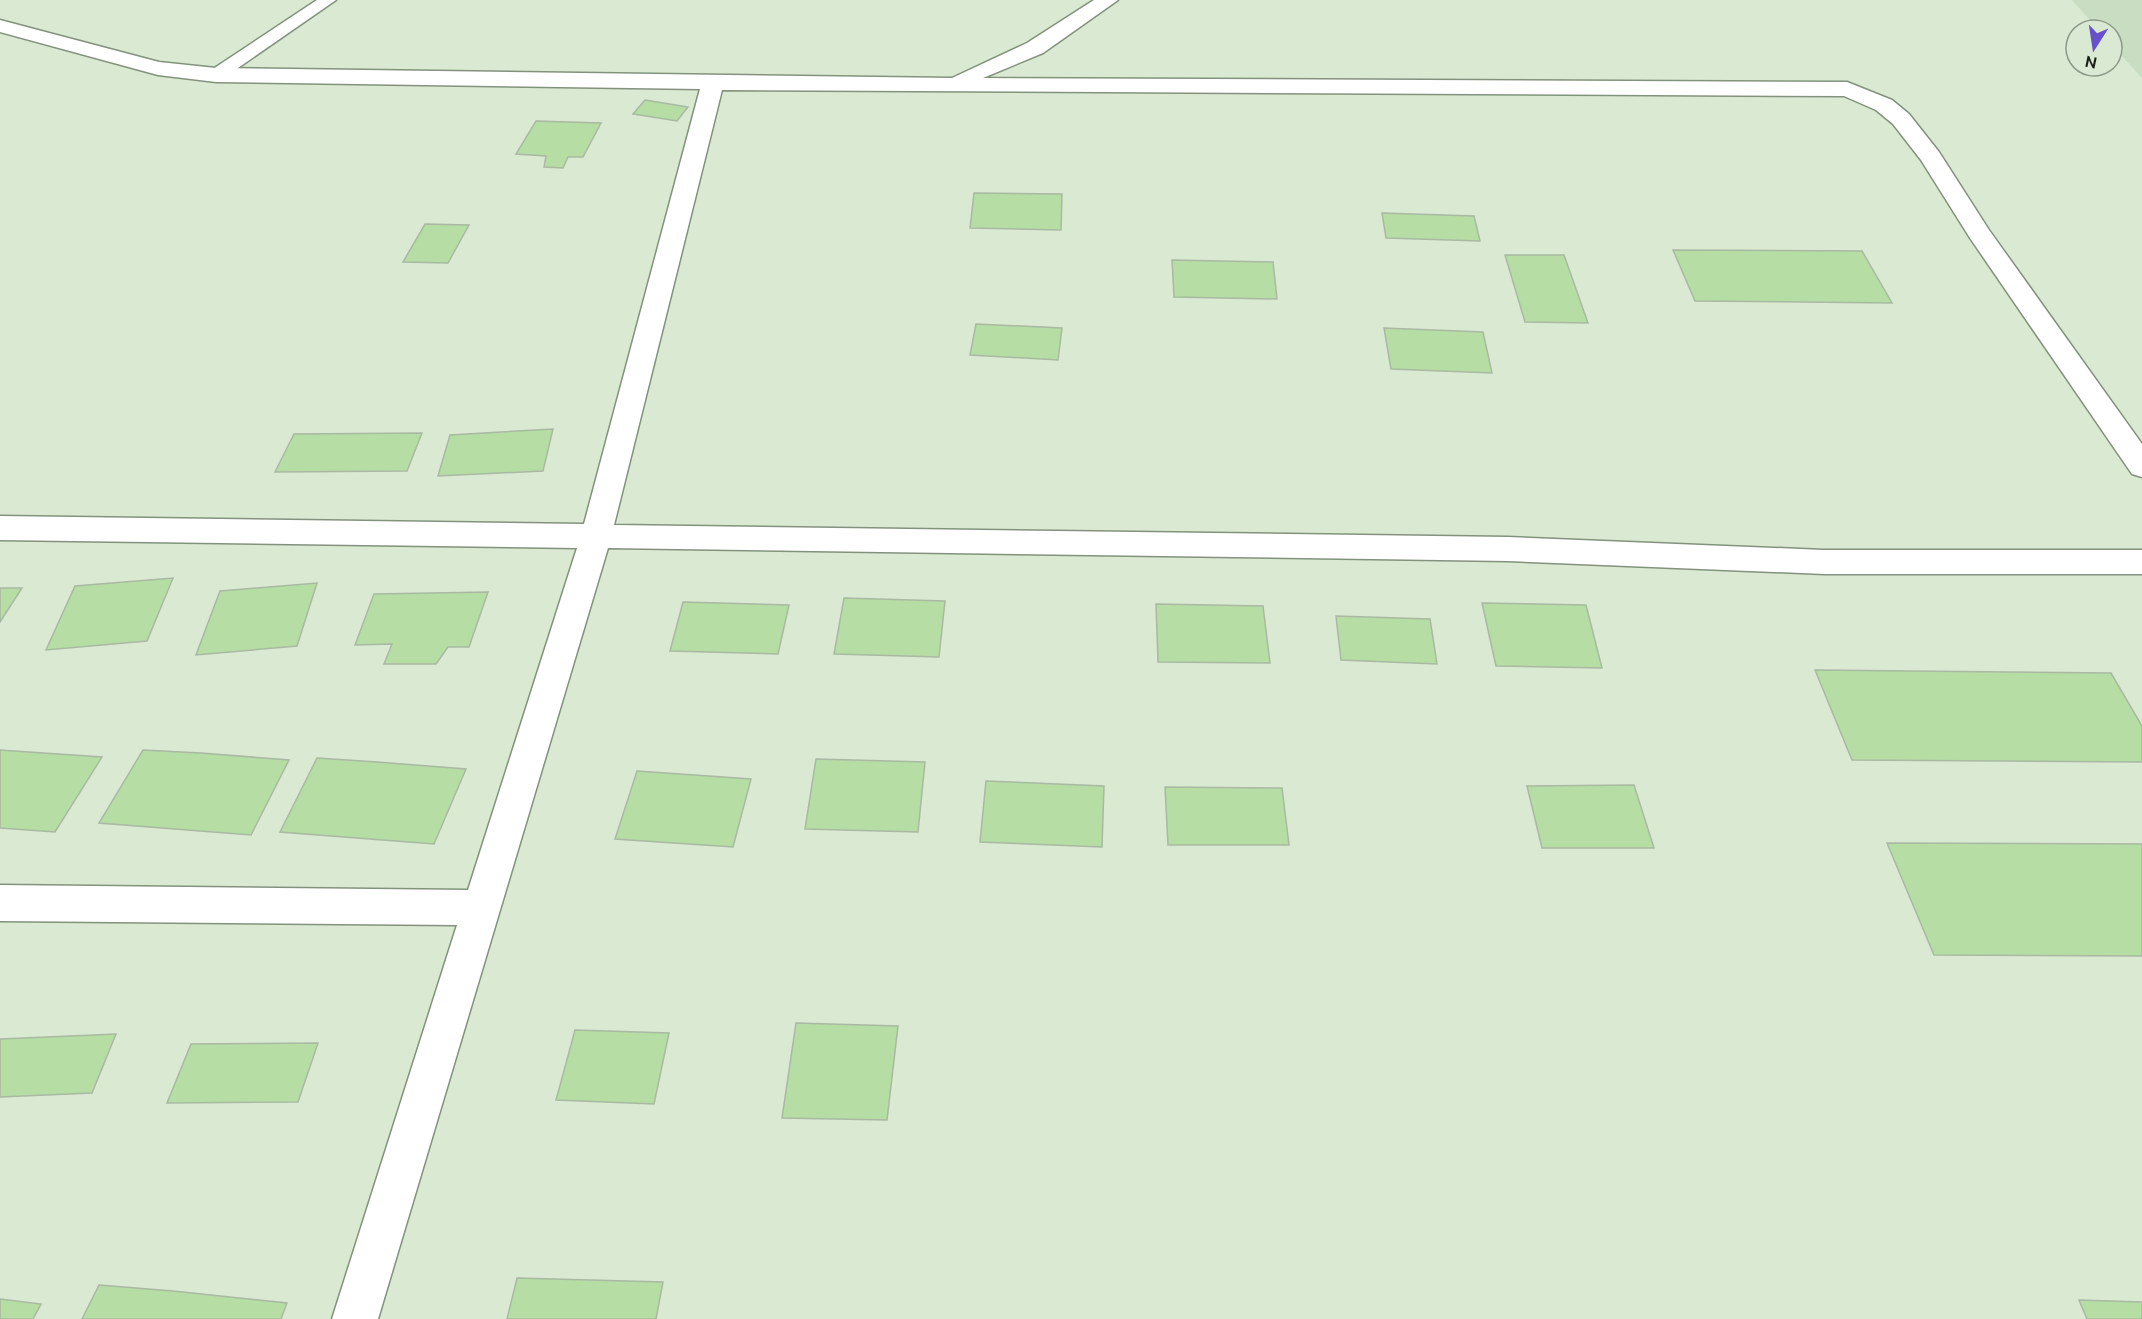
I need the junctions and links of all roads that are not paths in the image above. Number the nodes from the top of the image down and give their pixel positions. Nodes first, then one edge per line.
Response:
1 (328, 0) edge
2 (1108, 0) edge
3 (0, 26) edge
4 (216, 75) junction
5 (713, 83) junction
6 (950, 84) junction
7 (2142, 466) edge
8 (0, 528) edge
9 (596, 537) junction
10 (2142, 562) edge
11 (0, 903) edge
12 (481, 908) junction
13 (355, 1319) edge

1 - 4 lane
2 - 6 street
3 - 4 street
4 - 5 street
5 - 6 street
5 - 9 street
6 - 7 street
8 - 9 street
9 - 10 street
9 - 12 street
11 - 12 street
12 - 13 street

